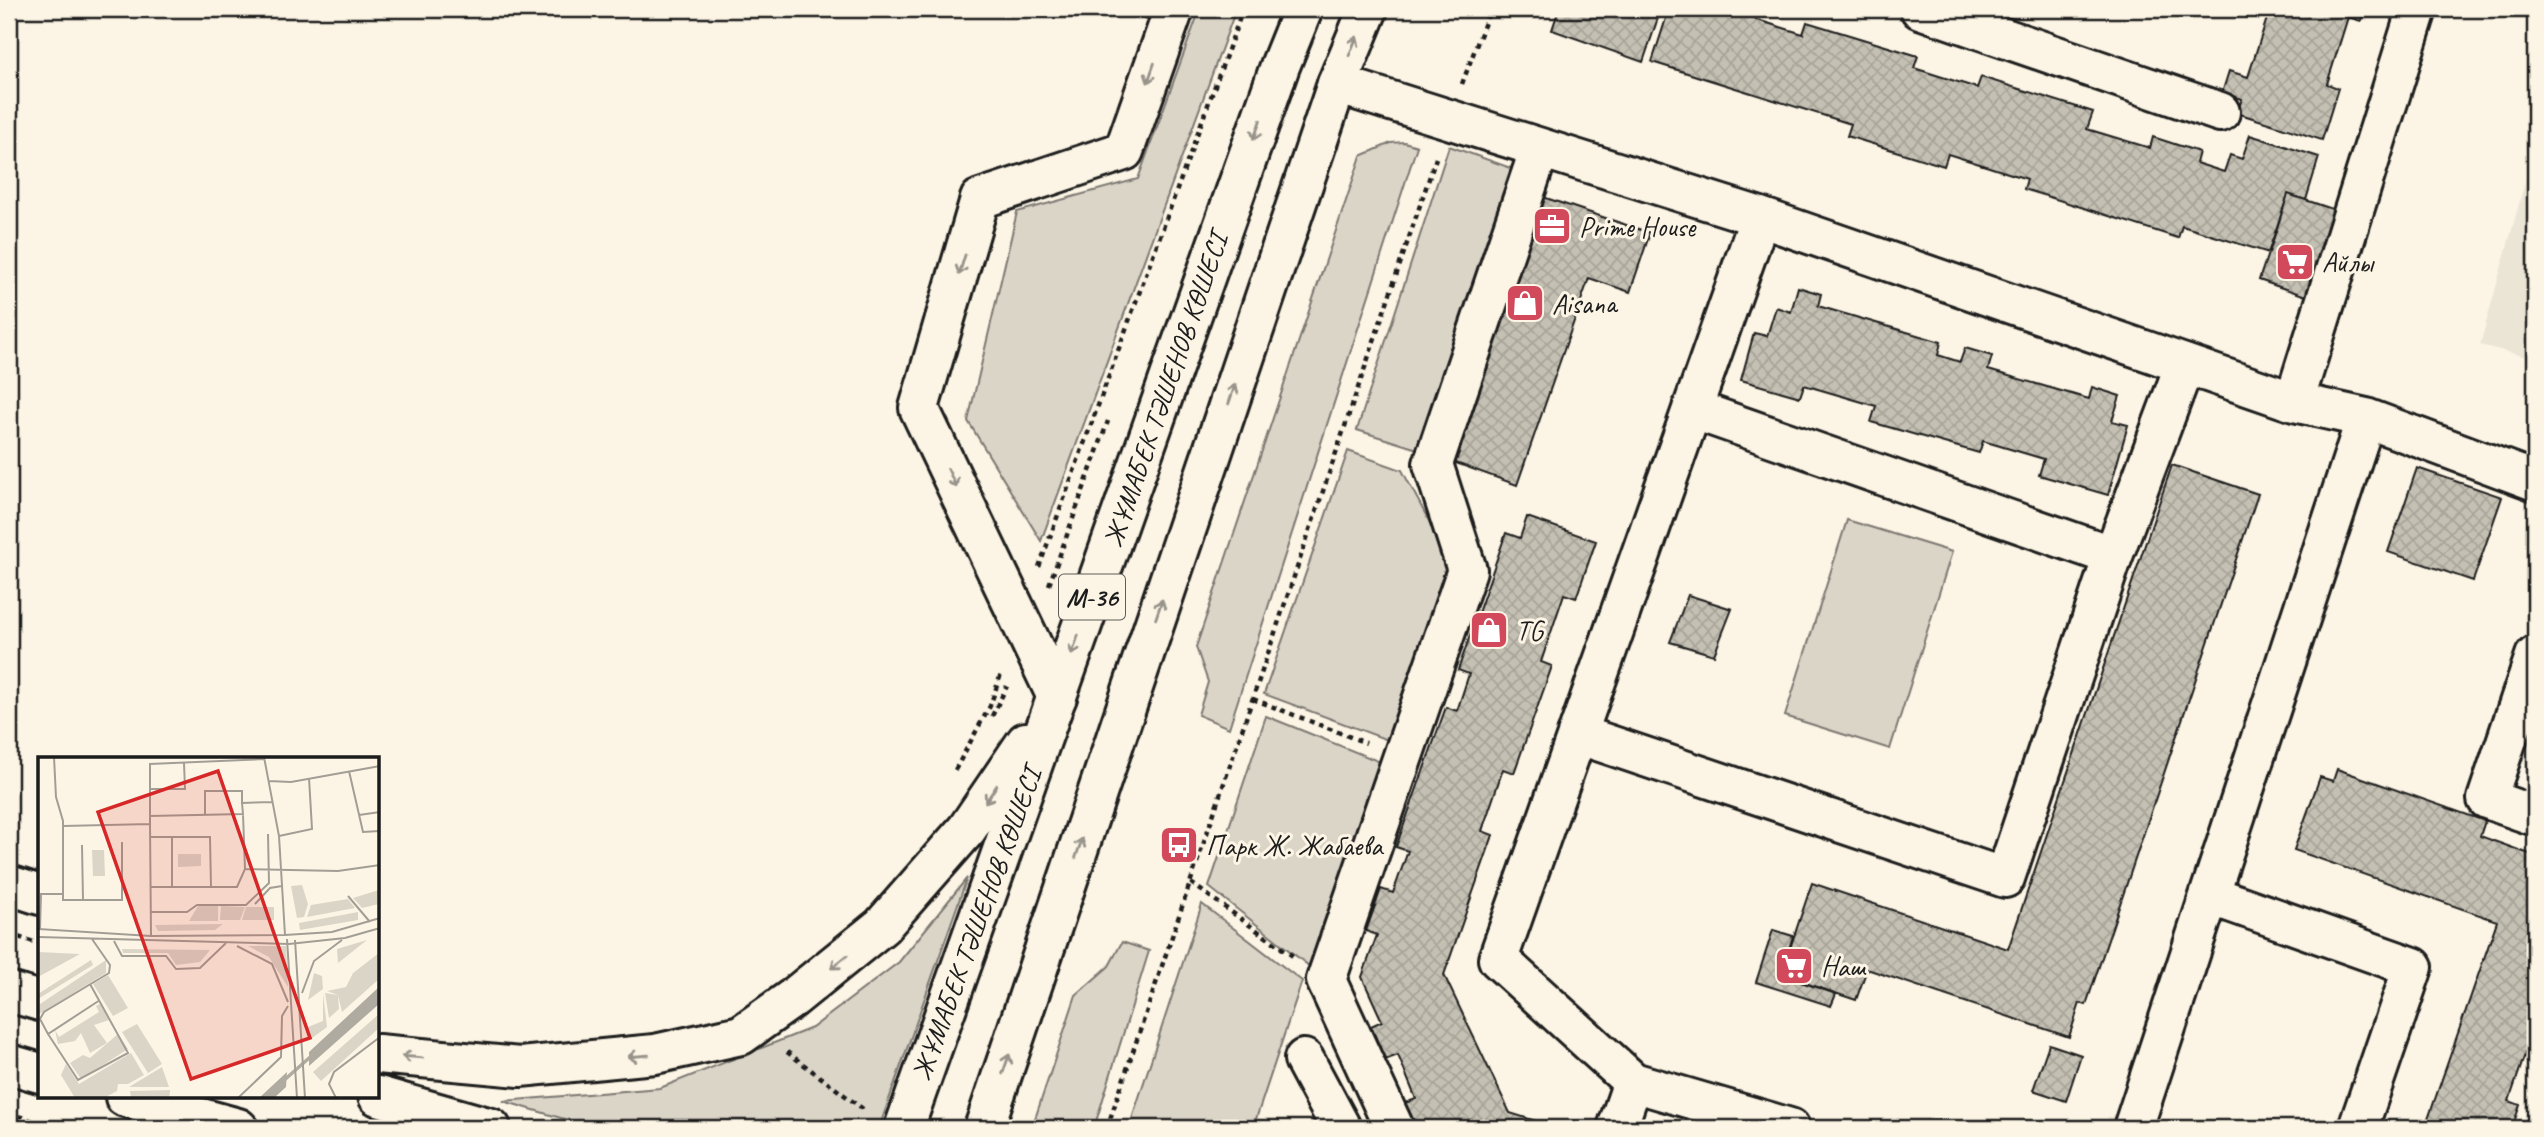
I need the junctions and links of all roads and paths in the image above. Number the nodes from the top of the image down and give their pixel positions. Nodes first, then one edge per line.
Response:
1 (1174, 9) edge
2 (1242, 9) edge
3 (1303, 9) edge
4 (1368, 9) edge
5 (1490, 9) edge
6 (1920, 9) edge
7 (2417, 9) edge
8 (1337, 83) junction
9 (2220, 112) dead end
10 (1450, 119) junction
11 (1540, 148) junction
12 (1760, 217) junction
13 (2185, 364) junction
14 (2294, 402) junction
15 (1692, 409) junction
16 (1110, 416) dead end
17 (2366, 418) junction
18 (2535, 481) edge
19 (2113, 556) junction
20 (1025, 630) junction
21 (2535, 656) edge
22 (1057, 697) junction
23 (1252, 699) junction
24 (983, 734) dead end
25 (1577, 734) junction
26 (1402, 757) junction
27 (955, 780) dead end
28 (2535, 816) edge
29 (1191, 884) junction
30 (9, 885) edge
31 (38, 894) edge
32 (2210, 895) junction
33 (9, 934) edge
34 (38, 943) edge
35 (1326, 981) junction
36 (9, 992) edge
37 (38, 1000) edge
38 (752, 1027) junction
39 (380, 1054) edge
40 (1304, 1059) dead end
41 (9, 1064) edge
42 (38, 1072) edge
43 (1633, 1082) junction
44 (380, 1097) edge
45 (129, 1098) edge
46 (9, 1113) edge
47 (887, 1121) edge
48 (56, 1128) edge
49 (238, 1128) edge
50 (491, 1128) edge
51 (984, 1128) edge
52 (1107, 1128) edge
53 (1341, 1128) edge
54 (1394, 1128) edge
55 (1617, 1128) edge
56 (1790, 1128) edge
57 (2133, 1128) edge
58 (2358, 1128) edge

1 -> 20 main road
2 - 20 path
3 -> 22 main road, ЖҰМАБЕК ТӘШЕНОВ КӨШЕСІ / M-36
8 -> 4 main road, M-36
5 - 10 path
6 - 9 main road
7 - 14 main road
8 - 10 main road
51 -> 8 main road, M-36
10 - 11 main road
10 - 23 path
11 - 12 main road
11 - 26 main road
12 - 13 main road
12 - 15 main road
13 - 14 main road
13 - 19 main road
14 - 17 main road
15 - 19 main road
15 - 25 main road
16 - 20 path
17 - 18 main road
17 - 32 main road
19 - 25 main road
20 - 22 main road
20 - 24 path
20 - 27 path
21 - 28 main road
22 -> 38 main road
22 - 47 main road, ЖҰМАБЕК ТӘШЕНОВ КӨШЕСІ / M-36
23 - 26 path
23 - 29 path
25 - 43 main road
26 - 35 main road
29 - 35 path
29 - 52 path
30 - 31 main road
32 - 57 main road
32 - 58 main road
33 - 34 path
35 - 54 main road
36 - 37 main road
38 -> 39 main road
38 - 47 path
40 - 53 main road
41 - 42 main road
43 - 55 main road
43 - 56 main road
44 - 50 main road
45 - 49 main road
46 - 48 path

